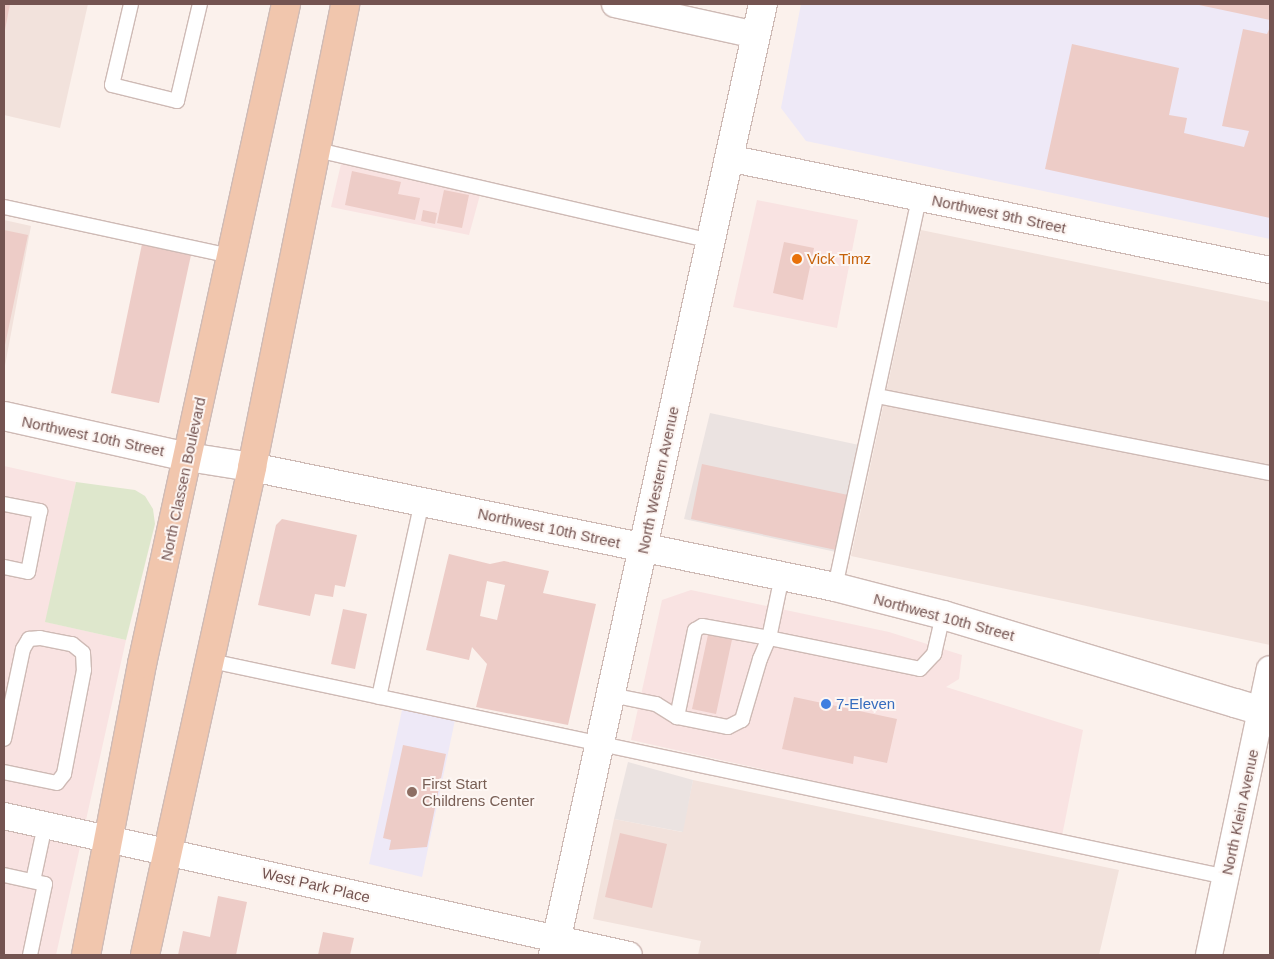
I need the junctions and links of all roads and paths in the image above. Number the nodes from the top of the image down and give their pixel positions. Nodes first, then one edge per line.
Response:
1 (131, 4) edge
2 (200, 4) edge
3 (286, 4) edge
4 (345, 4) edge
5 (615, 4) edge
6 (763, 4) edge
7 (756, 36) junction
8 (317, 150) junction
9 (728, 158) junction
10 (920, 198) junction
11 (4, 207) edge
12 (710, 241) junction
13 (231, 256) junction
14 (1270, 270) edge
15 (877, 396) junction
16 (4, 416) edge
17 (188, 456) junction
18 (252, 467) junction
19 (1270, 473) edge
20 (422, 502) junction
21 (4, 504) edge
22 (644, 547) junction
23 (4, 567) edge
24 (782, 576) junction
25 (834, 587) junction
26 (943, 614) junction
27 (769, 638) junction
28 (211, 661) junction
29 (1270, 669) edge
30 (611, 695) junction
31 (379, 697) junction
32 (1267, 714) edge
33 (677, 717) junction
34 (4, 739) edge
35 (601, 743) junction
36 (4, 772) edge
37 (4, 816) edge
38 (45, 824) junction
39 (109, 839) junction
40 (168, 853) junction
41 (4, 875) edge
42 (1226, 877) junction
43 (33, 881) junction
44 (555, 947) edge
45 (30, 955) edge
46 (86, 955) edge
47 (145, 955) edge
48 (629, 955) edge
49 (1209, 955) edge

1 - 2 lane
3 - 13 main road, North Classen Boulevard
4 - 8 main road
5 - 7 street
6 - 7 main road, North Western Avenue
7 - 9 main road, North Western Avenue
8 - 12 lane
8 - 18 main road
9 - 10 street, Northwest 9th Street
9 - 12 main road, North Western Avenue
10 - 14 street, Northwest 9th Street
10 - 15 lane
11 - 13 lane
12 - 22 main road, North Western Avenue
13 - 17 main road, North Classen Boulevard
15 - 19 lane
15 - 25 lane
16 - 17 main road, Northwest 10th Street
17 - 18 main road, Northwest 10th Street
17 - 39 main road, North Classen Boulevard
18 - 20 main road, Northwest 10th Street
18 - 28 main road
20 - 22 main road, Northwest 10th Street
20 - 31 lane
21 - 23 lane
22 - 24 main road, Northwest 10th Street
22 - 30 main road, North Western Avenue
24 - 25 main road, Northwest 10th Street
24 - 27 lane
25 - 26 main road, Northwest 10th Street
26 - 27 lane
26 - 32 main road, Northwest 10th Street
27 - 33 lane
27 - 33 lane
28 - 31 lane
28 - 40 main road
29 - 32 street, North Klein Avenue
30 - 33 lane
30 - 35 main road, North Western Avenue
31 - 35 lane
32 - 42 street, North Klein Avenue
34 - 36 lane
35 - 42 lane
35 - 44 main road, North Western Avenue
37 - 38 street, West Park Place
38 - 39 street, West Park Place
38 - 43 lane
39 - 40 street, West Park Place
39 - 46 main road, North Classen Boulevard
40 - 44 street, West Park Place
40 - 47 main road
41 - 43 lane
42 - 49 street, North Klein Avenue
43 - 45 lane
44 - 48 street, West Park Place

